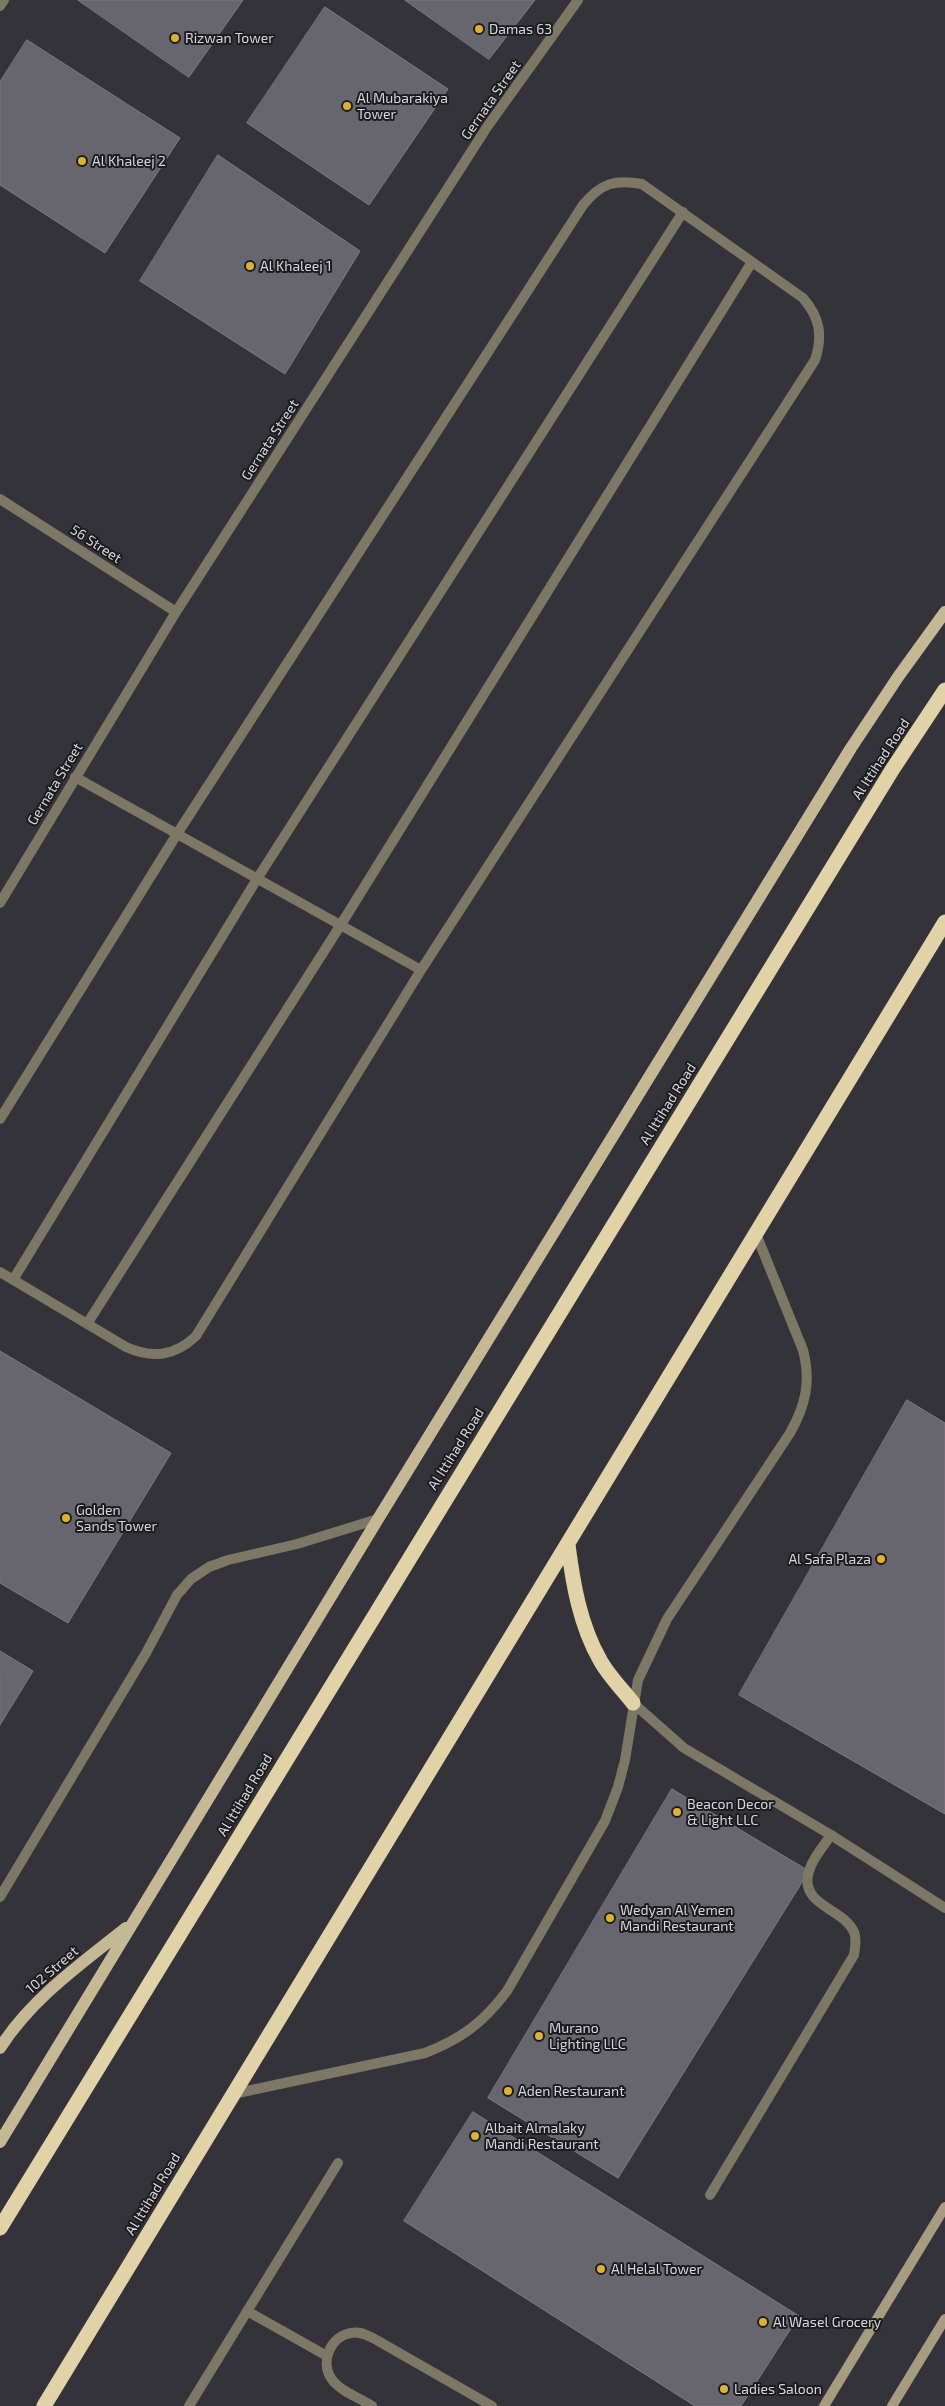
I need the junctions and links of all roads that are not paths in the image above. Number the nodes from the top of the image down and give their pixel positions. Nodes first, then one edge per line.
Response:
1 (4, 0) edge
2 (578, 0) edge
3 (0, 6) edge
4 (683, 212) junction
5 (752, 262) junction
6 (0, 500) edge
7 (176, 612) junction
8 (945, 612) edge
9 (945, 690) edge
10 (75, 777) junction
11 (177, 834) junction
12 (257, 878) junction
13 (0, 904) edge
14 (945, 922) edge
15 (340, 926) junction
16 (421, 970) junction
17 (0, 1119) edge
18 (756, 1234) junction
19 (0, 1272) edge
20 (13, 1280) junction
21 (87, 1324) junction
22 (378, 1519) junction
23 (568, 1545) junction
24 (633, 1703) junction
25 (831, 1835) junction
26 (0, 1897) edge
27 (945, 1908) edge
28 (132, 1924) junction
29 (0, 2048) edge
30 (233, 2094) junction
31 (0, 2142) edge
32 (338, 2163) dead end
33 (710, 2195) dead end
34 (945, 2207) edge
35 (0, 2228) edge
36 (247, 2311) junction
37 (945, 2320) edge
38 (327, 2356) junction
39 (44, 2406) edge
40 (189, 2406) edge
41 (372, 2406) edge
42 (492, 2406) edge
43 (824, 2406) edge
44 (892, 2406) edge

1 - 3 street
2 - 7 street, Gernata Street
4 - 5 street
4 - 11 street
4 - 12 street
5 - 15 street
5 - 16 street
6 - 7 street, 56 Street
7 - 10 street, Gernata Street
8 - 22 main road
9 - 35 highway, Al Ittihad Road
10 - 11 street
10 - 13 street, Gernata Street
11 - 12 street
11 - 17 street
12 - 15 street
12 - 20 street
14 - 18 highway, Al Ittihad Road
15 - 16 street
15 - 21 street
16 - 21 street
18 - 23 highway, Al Ittihad Road
18 - 24 street
19 - 20 street
20 - 21 street
22 - 26 street
22 - 28 main road
23 - 24 highway
23 - 30 highway, Al Ittihad Road
24 - 25 street
24 - 30 street
25 - 27 street
25 - 33 street
28 - 29 main road, 102 Street
28 - 31 main road
30 - 39 highway, Al Ittihad Road
32 - 36 street
34 - 43 main road
36 - 38 street
36 - 40 street
37 - 44 main road
38 - 41 street
38 - 42 street

